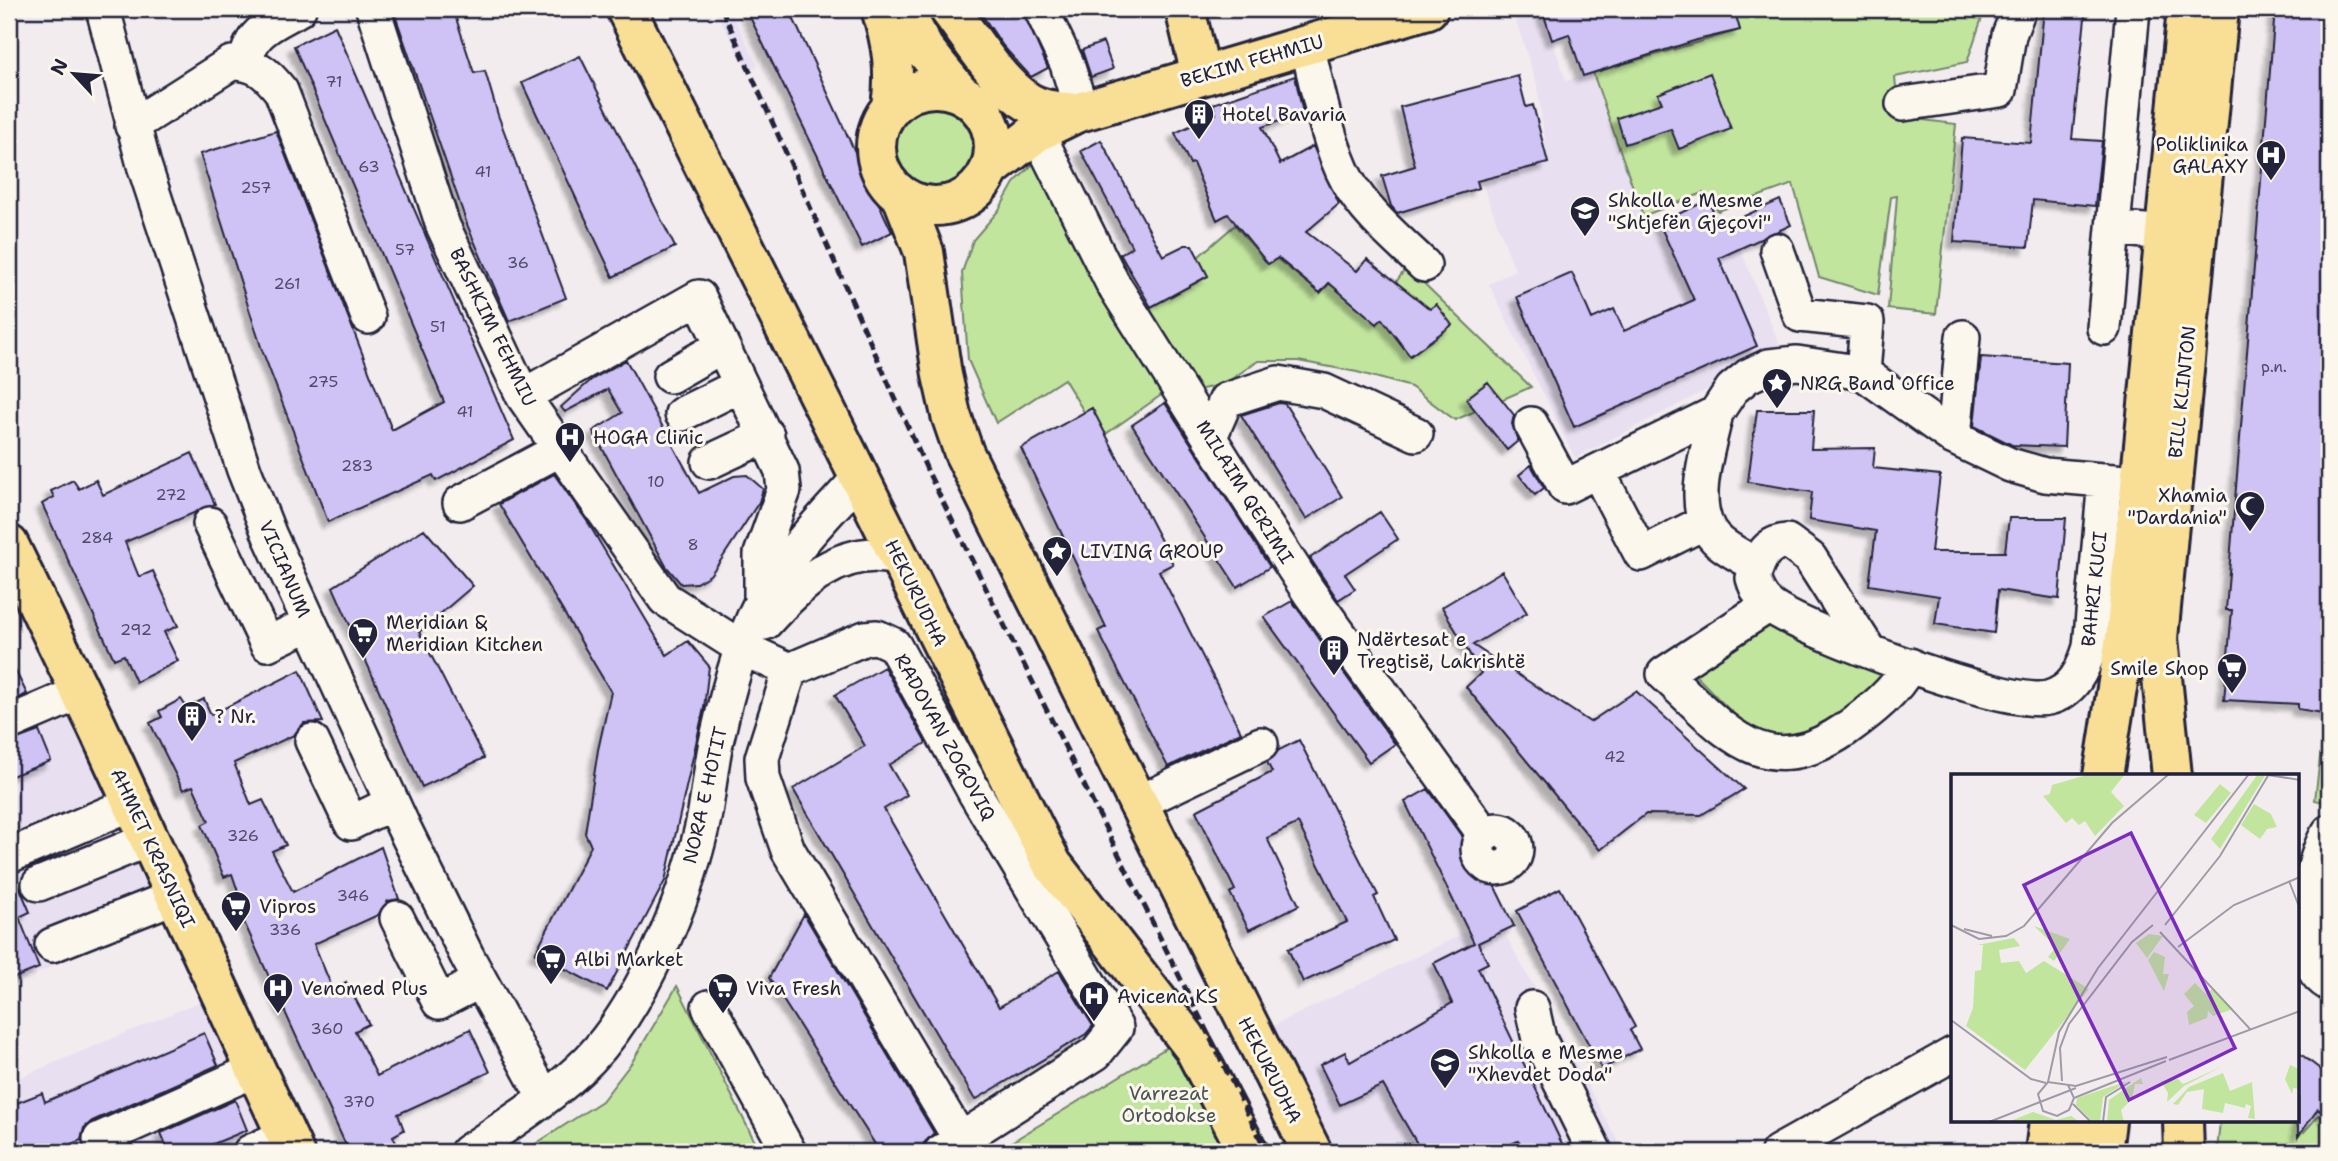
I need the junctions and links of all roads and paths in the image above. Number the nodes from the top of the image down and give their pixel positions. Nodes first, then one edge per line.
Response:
1 (103, 9) edge
2 (299, 9) edge
3 (373, 9) edge
4 (626, 9) edge
5 (881, 9) edge
6 (903, 9) edge
7 (949, 9) edge
8 (1041, 9) edge
9 (1185, 9) edge
10 (1428, 9) edge
11 (2019, 9) edge
12 (2133, 9) edge
13 (2187, 9) edge
14 (2219, 9) edge
15 (1307, 44) junction
16 (247, 63) junction
17 (1201, 75) junction
18 (967, 97) junction
19 (1903, 104) dead end
20 (891, 107) junction
21 (1079, 113) junction
22 (132, 126) junction
23 (1037, 132) junction
24 (991, 168) junction
25 (902, 196) junction
26 (957, 202) junction
27 (2113, 228) junction
28 (2165, 233) junction
29 (1777, 250) dead end
30 (1424, 265) dead end
31 (368, 317) dead end
32 (2104, 328) dead end
33 (1963, 337) dead end
34 (939, 338) junction
35 (722, 346) junction
36 (1863, 373) junction
37 (670, 376) dead end
38 (741, 385) junction
39 (523, 396) junction
40 (1716, 413) junction
41 (682, 414) dead end
42 (1531, 424) dead end
43 (1416, 434) dead end
44 (767, 435) junction
45 (1210, 437) junction
46 (1954, 438) junction
47 (561, 449) junction
48 (709, 462) dead end
49 (1598, 472) junction
50 (860, 477) junction
51 (2123, 482) junction
52 (460, 503) dead end
53 (1705, 522) junction
54 (210, 524) dead end
55 (899, 559) junction
56 (12, 563) edge
57 (1757, 565) junction
58 (761, 602) junction
59 (1769, 605) junction
60 (309, 624) junction
61 (2142, 638) junction
62 (743, 648) junction
63 (1868, 649) junction
64 (1910, 665) junction
65 (790, 670) junction
66 (81, 692) junction
67 (9, 723) edge
68 (312, 741) dead end
69 (1261, 744) dead end
70 (2104, 774) edge
71 (2113, 774) edge
72 (2145, 774) edge
73 (2163, 774) edge
74 (2172, 774) edge
75 (133, 803) junction
76 (392, 803) junction
77 (1136, 804) junction
78 (2329, 832) edge
79 (1484, 834) dead end
80 (150, 839) junction
81 (9, 856) edge
82 (39, 884) dead end
83 (176, 896) junction
84 (397, 918) dead end
85 (52, 945) dead end
86 (480, 981) junction
87 (2329, 984) edge
88 (709, 1007) dead end
89 (1532, 1008) dead end
90 (1951, 1055) edge
91 (256, 1070) junction
92 (544, 1097) junction
93 (2049, 1122) edge
94 (2076, 1122) edge
95 (2106, 1122) edge
96 (2133, 1122) edge
97 (2183, 1122) edge
98 (100, 1139) dead end
99 (290, 1144) edge
100 (950, 1145) edge
101 (250, 1152) edge
102 (467, 1152) edge
103 (789, 1152) edge
104 (1248, 1152) edge
105 (1312, 1152) edge
106 (1595, 1152) edge
107 (1778, 1152) edge
108 (2045, 1152) edge
109 (2072, 1152) edge
110 (2102, 1152) edge
111 (2128, 1152) edge
112 (2184, 1152) edge

1 - 22 street, VICIANUM
2 - 16 street
3 - 39 street, BASHKIM FEHMIU
4 - 50 main road, HEKURUDHA
5 - 20 main road, HEKURUDHA
6 - 18 main road
7 - 21 main road
8 - 21 street
9 - 17 main road
10 - 15 main road, BEKIM FEHMIU
11 - 19 street
12 - 27 street
13 - 28 main road, BILL KLINTON
14 - 61 main road, BILL KLINTON
15 - 17 main road, BEKIM FEHMIU
15 - 30 street
16 - 22 street
16 - 31 street
17 - 21 main road, BEKIM FEHMIU
18 - 20 main road
18 - 21 main road, BEKIM FEHMIU
18 - 24 main road
20 - 25 main road, HEKURUDHA
21 - 23 main road, BEKIM FEHMIU
22 - 60 street, VICIANUM
23 - 24 main road, BEKIM FEHMIU
23 - 45 street, MILAIM QERIMI
24 - 26 main road
25 - 26 main road
25 - 34 main road, HEKURUDHA
26 - 34 main road, HEKURUDHA
27 - 28 street
27 - 32 street
28 - 51 main road, BILL KLINTON
29 - 36 street
33 - 46 street
34 - 77 main road, HEKURUDHA
35 - 37 street
35 - 38 street
35 - 39 street
36 - 40 street
36 - 46 street
38 - 41 street
38 - 44 street
39 - 47 street, BASHKIM FEHMIU
40 - 49 street
40 - 53 street
42 - 49 street
43 - 45 street
44 - 48 street
44 - 58 street
45 - 79 street, MILAIM QERIMI
46 - 51 street
47 - 52 street
47 - 62 street, BASHKIM FEHMIU
49 - 53 street
50 - 55 main road, HEKURUDHA
50 - 58 street, NORA E HOTIT
51 - 61 main road, BILL KLINTON
51 - 64 street, BAHRI KUCI
53 - 57 street
54 - 60 street
55 - 62 street, NORA E HOTIT
55 - 104 main road, HEKURUDHA
56 - 66 main road, AHMET KRASNIQI
57 - 59 street
57 - 63 street
58 - 62 street, NORA E HOTIT
59 - 63 street, BAHRI KUCI
59 - 64 street
60 - 76 street, VICIANUM
61 - 70 main road
61 - 71 main road, BILL KLINTON
61 - 72 main road, BILL KLINTON
61 - 73 main road
61 - 74 main road
62 - 65 street, BASHKIM FEHMIU
62 - 92 street, NORA E HOTIT
63 - 64 street, BAHRI KUCI
65 - 100 street, RADOVAN ZOGOVIQ
65 - 100 street, RADOVAN ZOGOVIQ
66 - 67 street
66 - 75 main road, AHMET KRASNIQI
68 - 76 street
69 - 77 street
75 - 80 main road, AHMET KRASNIQI
75 - 81 street
76 - 86 street, VICIANUM
77 - 105 main road, HEKURUDHA
78 - 87 street
80 - 82 street
80 - 83 main road, AHMET KRASNIQI
83 - 85 street
83 - 91 main road, AHMET KRASNIQI
84 - 86 street
86 - 92 street, VICIANUM
88 - 103 street
89 - 106 street
90 - 107 street
91 - 98 street
91 - 99 main road, AHMET KRASNIQI
92 - 102 street, NORA E HOTIT
93 - 108 main road
94 - 109 main road
95 - 110 main road
96 - 111 main road
97 - 112 main road
99 - 101 street

